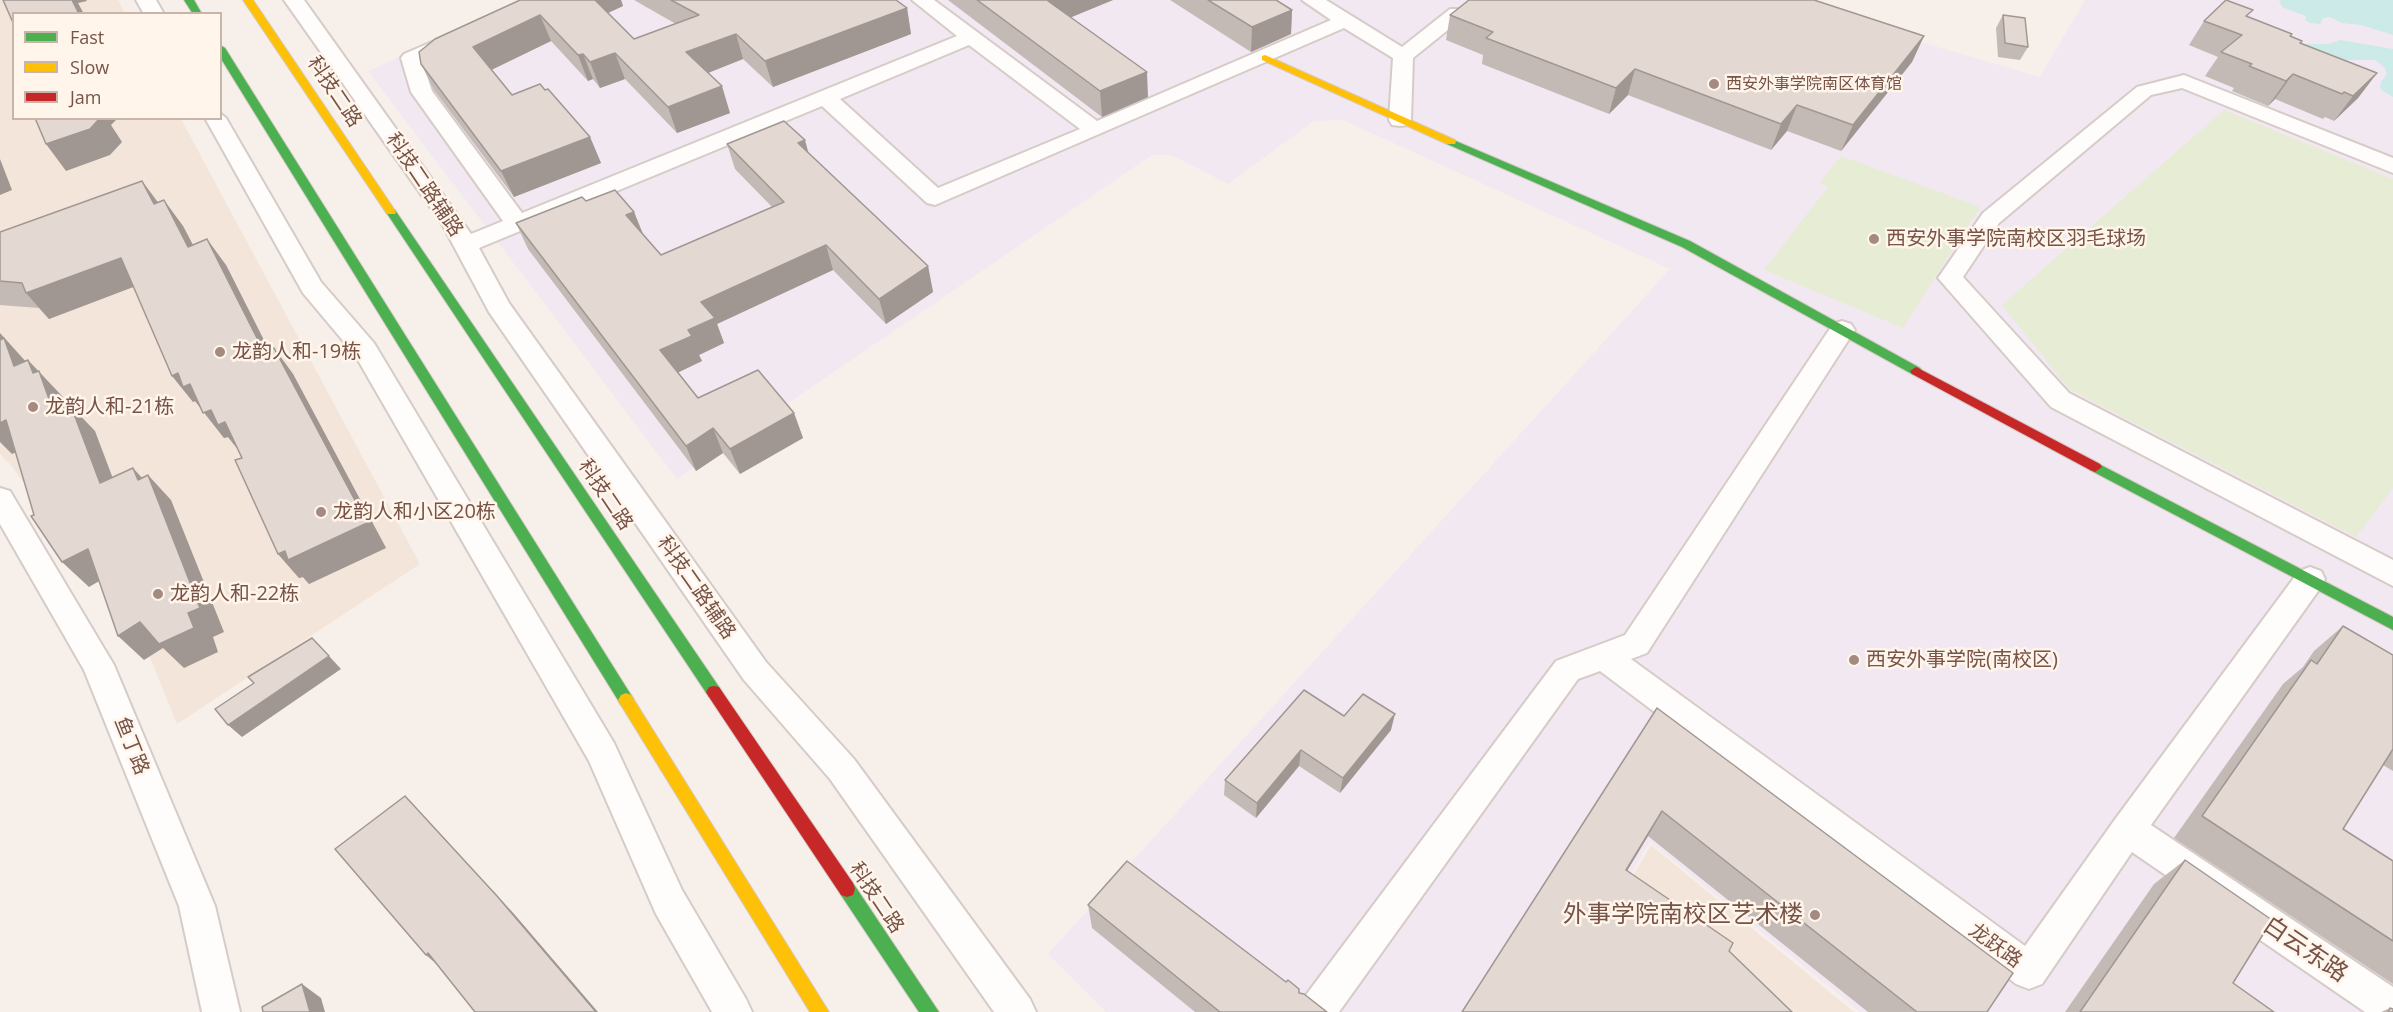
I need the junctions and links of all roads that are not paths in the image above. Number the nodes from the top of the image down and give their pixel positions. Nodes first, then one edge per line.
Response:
1 (248, 0) edge
2 (294, 0) edge
3 (922, 0) edge
4 (1312, 0) edge
5 (1457, 13) edge
6 (1345, 21) junction
7 (475, 29) edge
8 (972, 37) junction
9 (222, 51) edge
10 (1403, 56) junction
11 (1264, 58) junction
12 (824, 96) junction
13 (216, 120) edge
14 (1400, 120) junction
15 (1095, 130) junction
16 (2393, 166) edge
17 (518, 224) junction
18 (465, 245) junction
19 (1842, 330) junction
20 (0, 499) edge
21 (2393, 574) edge
22 (2310, 579) junction
23 (2393, 624) edge
24 (1603, 656) junction
25 (2128, 829) junction
26 (2393, 1010) edge
27 (221, 1012) edge
28 (733, 1012) edge
29 (820, 1012) edge
30 (930, 1012) edge
31 (1017, 1012) edge
32 (1316, 1012) edge

1 - 30 main road, 科技二路
2 - 18 street, 科技二路辅路
3 - 8 street
4 - 6 street
5 - 10 street
6 - 10 street
6 - 11 street
7 - 17 street
8 - 12 street
8 - 15 street
9 - 29 main road
10 - 14 street
11 - 14 main road
11 - 15 street
12 - 15 street
12 - 17 street
13 - 28 street
14 - 19 main road
16 - 21 street
17 - 18 street
18 - 31 street, 科技二路辅路
19 - 22 main road
19 - 24 street
20 - 27 street, 鱼丁路
22 - 23 main road
22 - 25 street, 龙跃路
24 - 25 street, 龙跃路
24 - 32 street
25 - 26 street, 白云东路

